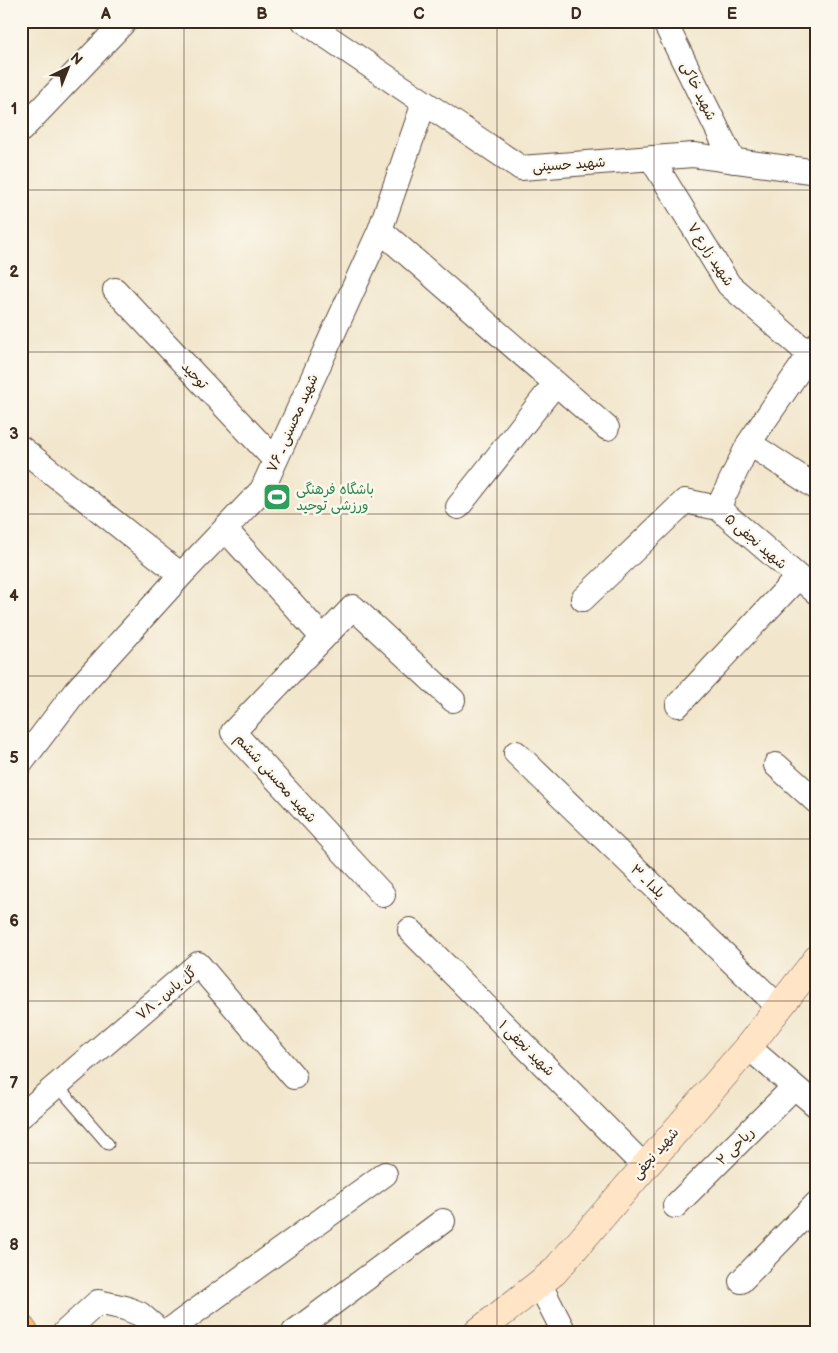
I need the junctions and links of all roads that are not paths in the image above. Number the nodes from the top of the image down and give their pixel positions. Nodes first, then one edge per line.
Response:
1 (125, 21) edge
2 (304, 21) edge
3 (664, 21) edge
4 (424, 103) junction
5 (21, 130) edge
6 (651, 158) junction
7 (733, 161) junction
8 (817, 172) edge
9 (380, 230) junction
10 (115, 290) dead end
11 (813, 350) edge
12 (555, 384) junction
13 (607, 428) dead end
14 (750, 443) junction
15 (21, 448) edge
16 (275, 460) junction
17 (817, 488) edge
18 (458, 507) dead end
19 (718, 508) junction
20 (225, 529) junction
21 (181, 575) junction
22 (798, 577) junction
23 (817, 593) edge
24 (583, 599) dead end
25 (323, 638) junction
26 (453, 700) dead end
27 (678, 705) dead end
28 (516, 753) dead end
29 (21, 763) edge
30 (776, 765) dead end
31 (817, 802) edge
32 (383, 895) dead end
33 (410, 930) dead end
34 (817, 959) edge
35 (780, 1008) junction
36 (748, 1047) junction
37 (294, 1077) dead end
38 (57, 1085) junction
39 (794, 1087) junction
40 (817, 1106) edge
41 (21, 1116) edge
42 (108, 1144) dead end
43 (644, 1166) junction
44 (385, 1174) dead end
45 (817, 1203) edge
46 (675, 1206) dead end
47 (444, 1222) dead end
48 (741, 1281) dead end
49 (539, 1283) junction
50 (21, 1328) edge
51 (24, 1332) edge
52 (65, 1332) edge
53 (161, 1332) edge
54 (167, 1332) edge
55 (294, 1332) edge
56 (478, 1332) edge
57 (564, 1332) edge

1 - 5 street
2 - 4 street, شهید حسینی
3 - 7 street, شهید خاکی
4 - 6 street, شهید حسینی
4 - 9 street, شهید محسنی ـ ۷۶
6 - 7 street, شهید حسینی
6 - 11 street, شهید زارع ۷
7 - 8 street, شهید حسینی
9 - 12 street
9 - 16 street, شهید محسنی ـ ۷۶
10 - 16 street, توحید
11 - 14 street
12 - 13 street
12 - 18 street
14 - 17 street
14 - 19 street
15 - 21 street
16 - 20 street, شهید محسنی ـ ۷۶
19 - 22 street, شهید نجفی ۵
19 - 24 street
20 - 21 street, شهید محسنی ـ ۷۶
20 - 25 street
21 - 29 street, شهید محسنی ـ ۷۶
22 - 23 street, شهید نجفی ۵
22 - 27 street
25 - 26 street
25 - 32 street, شهید محسنی ششم
28 - 35 street, یلدا ـ ۳
30 - 31 street
33 - 43 street, شهید نجفی ۱
34 - 35 street, شهید نجفی
35 - 36 street, شهید نجفی
36 - 39 street
36 - 43 street, شهید نجفی
37 - 38 street, گل یاس ـ ۷۸
38 - 41 street, گل یاس ـ ۷۸
38 - 42 lane
39 - 40 street
39 - 46 street, ریاحی ۲
43 - 49 street, شهید نجفی
44 - 54 street
45 - 48 street
47 - 55 street
49 - 56 street, شهید نجفی
49 - 57 street
50 - 51 main road
52 - 53 street

